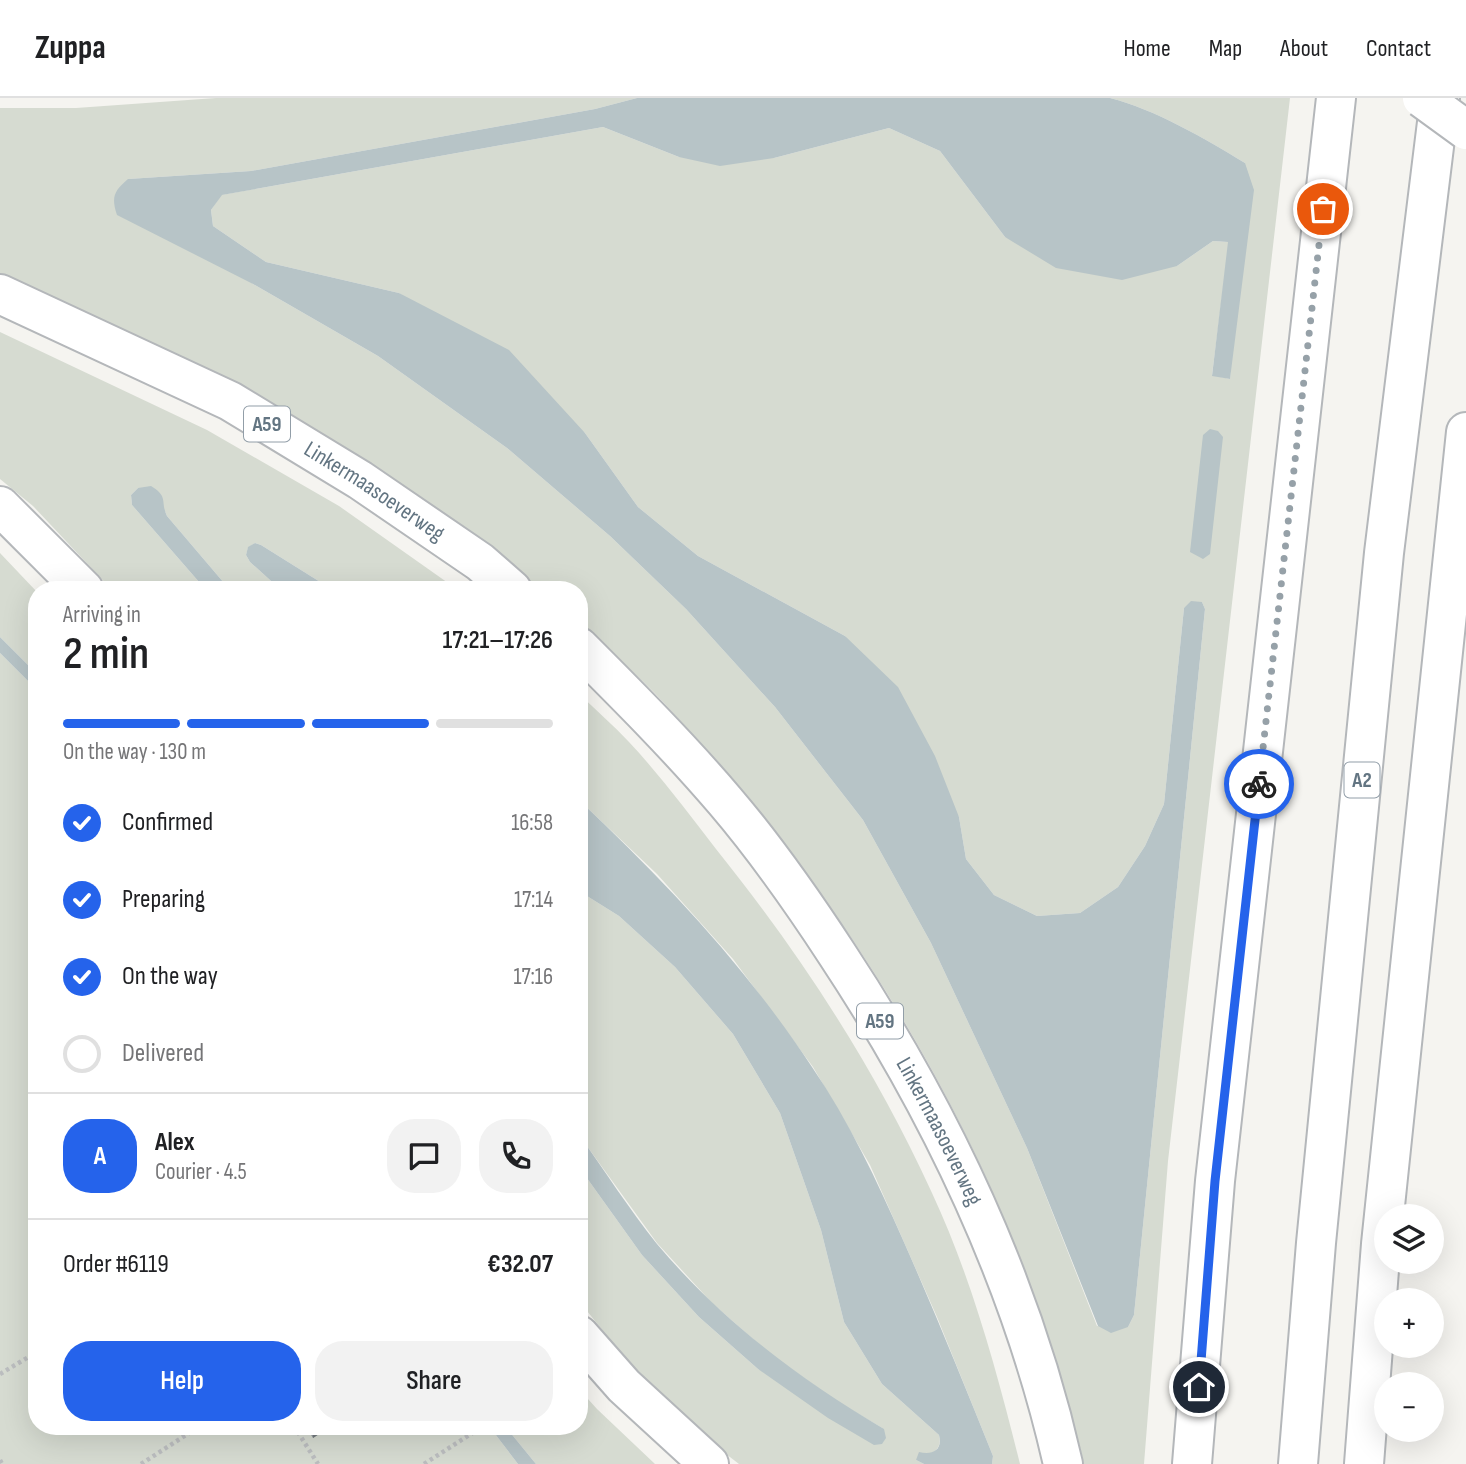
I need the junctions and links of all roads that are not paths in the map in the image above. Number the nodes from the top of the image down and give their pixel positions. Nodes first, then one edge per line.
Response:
1 (1336, 98) edge
2 (1422, 98) edge
3 (1440, 98) edge
4 (1466, 130) edge
5 (0, 294) edge
6 (1466, 432) edge
7 (0, 506) edge
8 (75, 581) edge
9 (502, 581) edge
10 (588, 656) edge
11 (588, 1345) edge
12 (709, 1464) edge
13 (1063, 1464) edge
14 (1192, 1464) edge
15 (1298, 1464) edge
16 (1364, 1464) edge

1 - 14 highway
2 - 4 highway, bridge
3 - 15 highway, A2
5 - 9 highway, Linkermaasoeverweg / A59
6 - 16 highway
7 - 8 highway
10 - 13 highway, Linkermaasoeverweg / A59
11 - 12 highway

